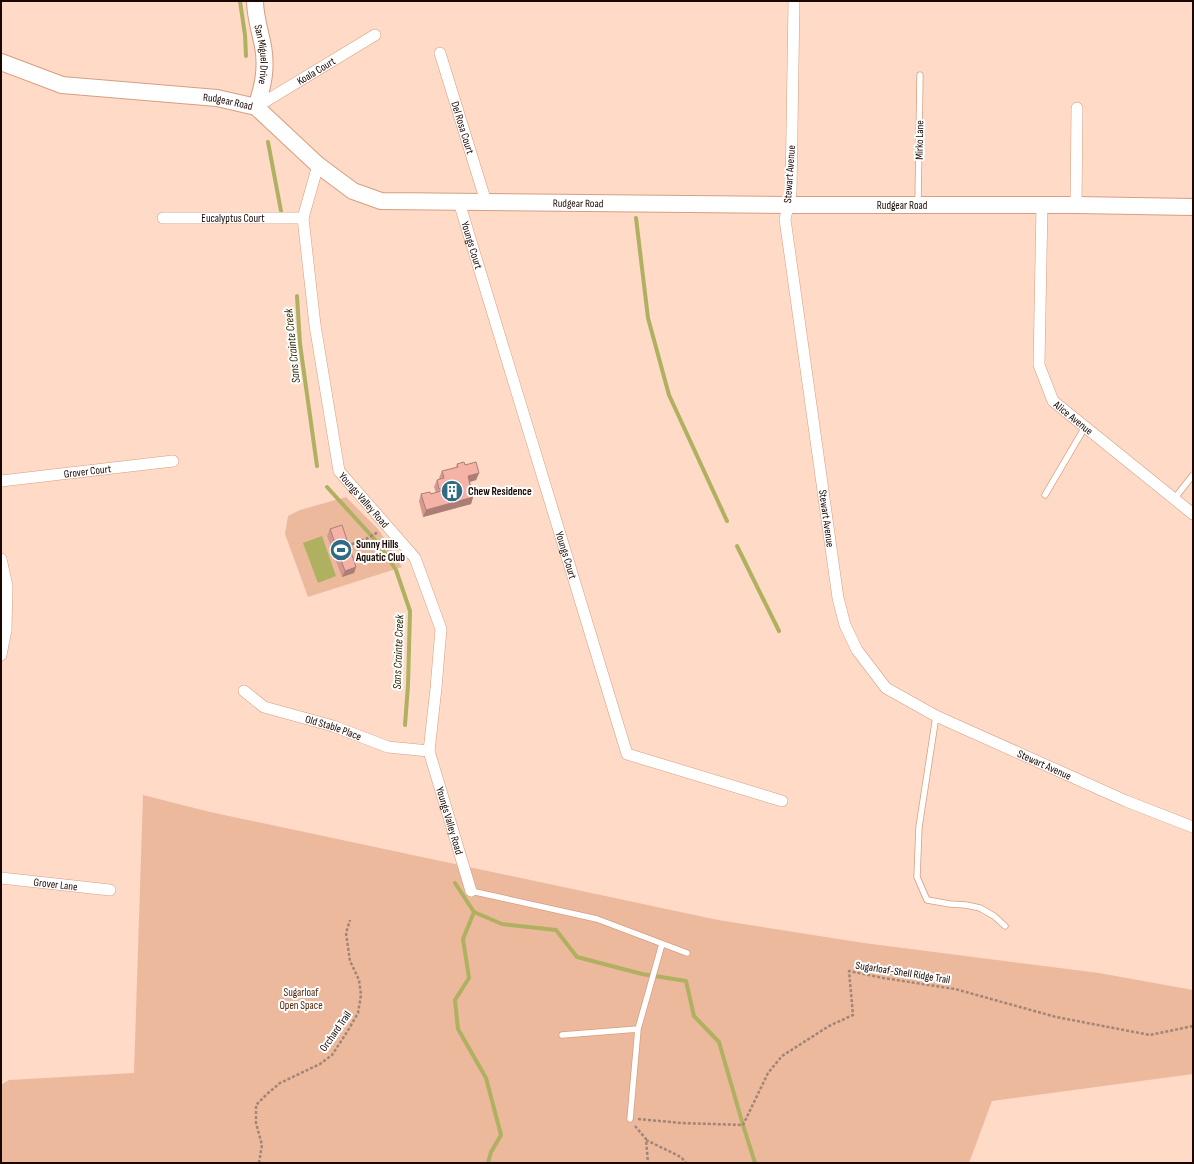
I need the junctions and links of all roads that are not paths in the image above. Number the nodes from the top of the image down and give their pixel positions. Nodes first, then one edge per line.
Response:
1 (255, 1) edge
2 (794, 1) edge
3 (375, 35) dead end
4 (440, 54) dead end
5 (1, 62) edge
6 (920, 74) dead end
7 (256, 107) junction
8 (1077, 108) dead end
9 (318, 165) junction
10 (459, 202) junction
11 (486, 202) junction
12 (788, 205) junction
13 (918, 205) junction
14 (1042, 205) junction
15 (1076, 205) junction
16 (1193, 207) edge
17 (162, 218) dead end
18 (303, 218) junction
19 (1085, 427) junction
20 (173, 461) dead end
21 (1193, 475) edge
22 (1, 481) edge
23 (1045, 495) dead end
24 (1174, 499) junction
25 (1193, 514) edge
26 (1, 559) edge
27 (1, 655) edge
28 (244, 691) dead end
29 (936, 716) junction
30 (429, 751) junction
31 (782, 801) dead end
32 (1193, 827) edge
33 (1, 878) edge
34 (110, 890) dead end
35 (471, 891) joint
36 (1005, 926) dead end
37 (662, 944) junction
38 (687, 953) dead end
39 (638, 1029) junction
40 (562, 1035) dead end
41 (630, 1119) road end

1 - 7 street, San Miguel Drive
2 - 12 street, Stewart Avenue
3 - 7 street, Koala Court
4 - 11 street, Del Rosa Court
5 - 7 street, Rudgear Road
6 - 13 lane, Mirko Lane
7 - 9 street, Rudgear Road
8 - 15 street
9 - 10 street, Rudgear Road
9 - 18 street, Youngs Valley Road
10 - 11 street, Rudgear Road
10 - 31 street, Youngs Court
11 - 12 street, Rudgear Road
12 - 13 street, Rudgear Road
12 - 29 street, Stewart Avenue
13 - 14 street, Rudgear Road
14 - 15 street, Rudgear Road
14 - 19 street, Alice Avenue
15 - 16 street, Rudgear Road
17 - 18 street, Eucalyptus Court
18 - 30 street, Youngs Valley Road
19 - 23 lane
19 - 24 street, Alice Avenue
20 - 22 street, Grover Court
21 - 24 lane
24 - 25 street, Alice Avenue
26 - 27 street
28 - 30 street, Old Stable Place
29 - 32 street, Stewart Avenue
29 - 36 lane
30 - 35 street, Youngs Valley Road
33 - 34 street, Grover Lane
35 - 37 lane
37 - 38 lane
37 - 39 lane
39 - 40 lane
39 - 41 lane

